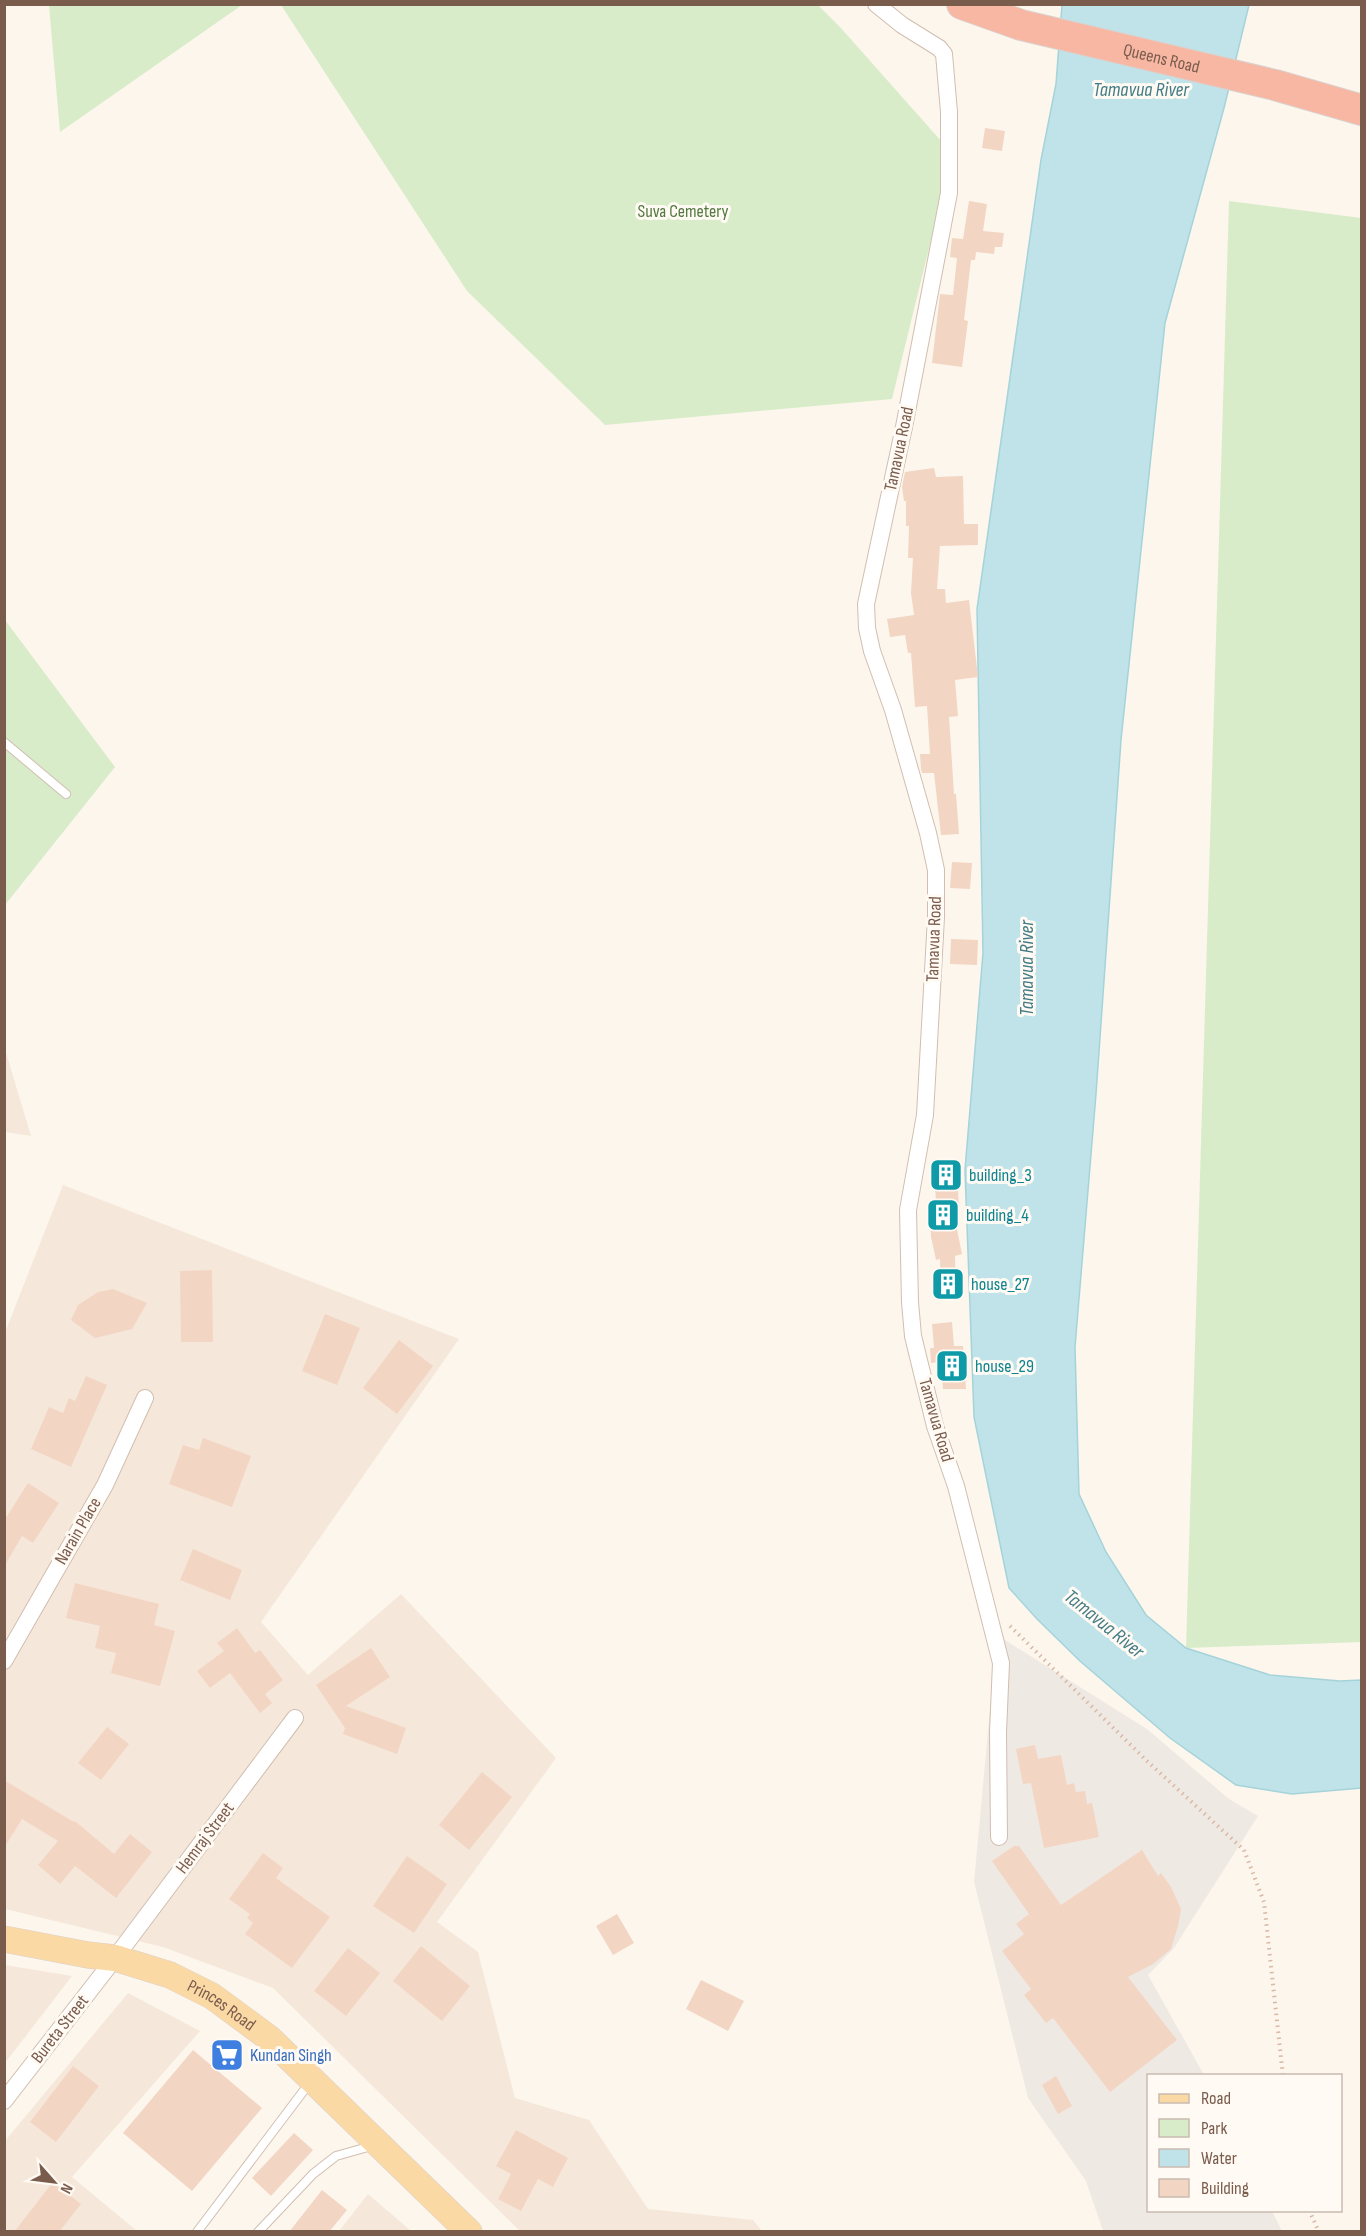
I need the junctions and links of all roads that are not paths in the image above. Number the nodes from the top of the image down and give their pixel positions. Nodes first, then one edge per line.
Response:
1 (876, 4) edge
2 (962, 4) edge
3 (1362, 110) edge
4 (4, 742) edge
5 (66, 794) dead end
6 (145, 1398) dead end
7 (4, 1660) edge
8 (295, 1718) dead end
9 (999, 1837) dead end
10 (4, 1939) edge
11 (115, 1958) junction
12 (312, 2080) junction
13 (4, 2101) edge
14 (379, 2145) junction
15 (197, 2232) edge
16 (258, 2232) edge
17 (469, 2232) edge

1 - 9 street, Tamavua Road
2 - 3 highway, Queens Road
4 - 5 lane
6 - 7 street, Narain Place
8 - 11 street, Hemraj Street
10 - 11 main road, Princes Road
11 - 12 main road, Princes Road
11 - 13 street, Bureta Street
12 - 14 main road, Princes Road
12 - 15 lane
14 - 16 lane
14 - 17 main road, Princes Road

